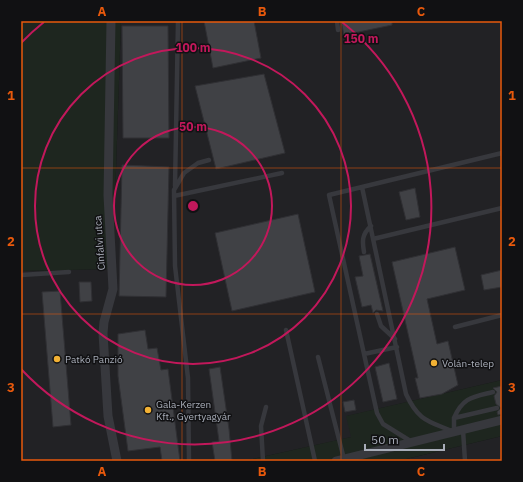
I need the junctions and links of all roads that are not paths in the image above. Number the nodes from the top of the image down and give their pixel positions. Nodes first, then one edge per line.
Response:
1 (111, 21) edge
2 (178, 21) edge
3 (337, 21) edge
4 (338, 30) dead end
5 (502, 153) edge
6 (209, 160) dead end
7 (282, 173) dead end
8 (362, 187) junction
9 (174, 190) junction
10 (174, 196) junction
11 (502, 208) edge
12 (370, 226) junction
13 (373, 239) junction
14 (364, 252) dead end
15 (69, 272) dead end
16 (21, 275) edge
17 (377, 314) dead end
18 (502, 315) edge
19 (455, 326) dead end
20 (286, 330) dead end
21 (395, 339) junction
22 (397, 347) junction
23 (364, 354) junction
24 (318, 357) dead end
25 (493, 392) dead end
26 (266, 407) dead end
27 (496, 408) dead end
28 (454, 418) junction
29 (502, 420) edge
30 (459, 431) junction
31 (413, 442) junction
32 (340, 460) edge
33 (117, 461) edge
34 (189, 461) edge
35 (263, 461) edge
36 (315, 461) edge
37 (465, 461) edge

1 - 33 street, Cinfalvi utca
2 - 9 lane
3 - 4 lane
5 - 8 lane
6 - 9 lane
7 - 10 lane
8 - 12 lane
8 - 23 lane
9 - 10 lane
10 - 34 lane
11 - 13 lane
12 - 13 lane
12 - 14 lane
13 - 21 lane
15 - 16 lane
17 - 21 lane
18 - 19 lane
20 - 36 lane
21 - 22 lane
22 - 23 lane
22 - 30 lane
23 - 31 lane
24 - 32 lane
25 - 28 lane
26 - 35 lane
27 - 28 lane
28 - 30 lane
29 - 30 street
30 - 31 street
30 - 37 lane
31 - 32 street

